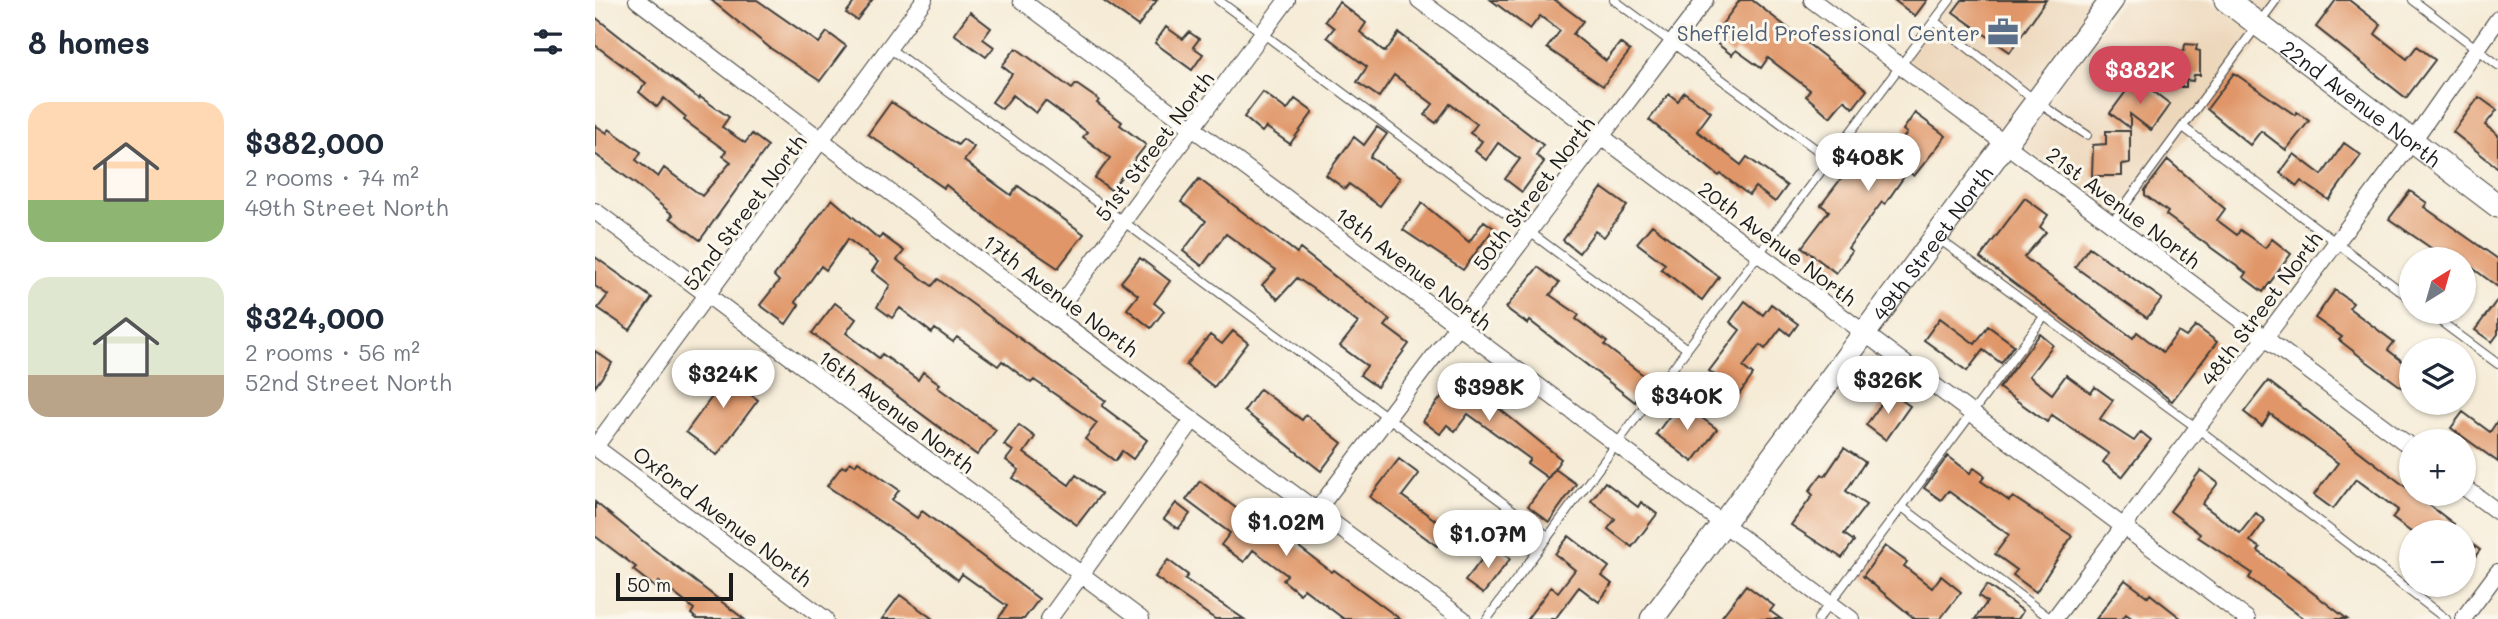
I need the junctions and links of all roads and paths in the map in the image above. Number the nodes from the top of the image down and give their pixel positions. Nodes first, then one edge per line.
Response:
1 (637, 0) edge
2 (924, 0) edge
3 (1020, 0) edge
4 (1218, 0) edge
5 (1287, 0) edge
6 (1419, 0) edge
7 (1614, 0) edge
8 (1705, 0) edge
9 (1812, 0) edge
10 (1950, 0) edge
11 (2112, 0) edge
12 (2226, 0) edge
13 (2276, 0) edge
14 (2413, 0) edge
15 (2498, 19) edge
16 (1934, 21) junction
17 (2258, 24) junction
18 (1263, 33) junction
19 (1672, 43) junction
20 (889, 48) junction
21 (2477, 50) junction
22 (2498, 65) edge
23 (1900, 66) junction
24 (2037, 102) junction
25 (2183, 127) junction
26 (1193, 129) junction
27 (2087, 135) dead end
28 (1601, 137) junction
29 (2414, 139) junction
30 (823, 141) junction
31 (2005, 144) junction
32 (1828, 158) junction
33 (2498, 206) edge
34 (595, 211) edge
35 (1123, 222) junction
36 (2111, 224) junction
37 (1530, 232) junction
38 (1936, 237) junction
39 (2336, 243) junction
40 (1759, 254) junction
41 (2399, 290) edge
42 (708, 296) junction
43 (1053, 316) junction
44 (2043, 318) junction
45 (2444, 324) edge
46 (1459, 327) junction
47 (1864, 334) junction
48 (2265, 338) junction
49 (1687, 349) junction
50 (2498, 365) edge
51 (1972, 414) junction
52 (1388, 418) junction
53 (1193, 420) junction
54 (2197, 428) junction
55 (2399, 438) edge
56 (1618, 445) junction
57 (595, 447) edge
58 (2476, 495) edge
59 (1902, 507) junction
60 (1317, 510) junction
61 (2498, 512) edge
62 (1723, 524) junction
63 (2124, 527) junction
64 (1548, 537) junction
65 (2498, 572) edge
66 (1082, 574) junction
67 (1830, 603) junction
68 (825, 619) edge
69 (1049, 619) edge
70 (1141, 619) edge
71 (1463, 619) edge
72 (1487, 619) edge
73 (1652, 619) edge
74 (1818, 619) edge
75 (1851, 619) edge
76 (2053, 619) edge
77 (2247, 619) edge
78 (2446, 619) edge
79 (2463, 619) edge

1 - 30 street, 17th Avenue North
2 - 20 street, 52nd Street North
3 - 26 street, 18th Avenue North
4 - 18 lane
5 - 18 street, 51st Street North
6 - 28 street, 20th Avenue North
7 - 19 lane
8 - 19 street, 50th Street North
9 - 23 street, 21st Avenue North
10 - 16 lane
11 - 24 main road, 49th Street North
12 - 17 main road, 22nd Avenue North
13 - 17 lane
14 - 21 lane
15 - 21 street, 48th Street North
16 - 23 lane
16 - 24 lane
17 - 25 lane
17 - 29 main road, 22nd Avenue North
18 - 26 street, 51st Street North
18 - 37 lane
19 - 28 street, 50th Street North
19 - 32 lane
20 - 30 street, 52nd Street North
20 - 35 lane
21 - 22 lane
21 - 29 street, 48th Street North
23 - 31 street, 21st Avenue North
23 - 32 lane
24 - 27 lane
24 - 31 main road, 49th Street North
25 - 36 lane
25 - 39 lane
26 - 35 street, 51st Street North
26 - 46 street, 18th Avenue North
28 - 37 street, 50th Street North
28 - 40 street, 20th Avenue North
29 - 33 main road, 22nd Avenue North
29 - 39 street, 48th Street North
30 - 42 street, 52nd Street North
30 - 43 street, 17th Avenue North
31 - 36 street, 21st Avenue North
31 - 38 main road, 49th Street North
32 - 40 lane
34 - 42 street, 16th Avenue North
35 - 43 street, 51st Street North
35 - 52 lane
36 - 48 street, 21st Avenue North
37 - 46 street, 50th Street North
37 - 49 lane
38 - 44 lane
38 - 47 main road, 49th Street North
39 - 41 lane
39 - 48 street, 48th Street North
40 - 47 street, 20th Avenue North
40 - 49 lane
42 - 57 street, 52nd Street North
42 - 66 street, 16th Avenue North
43 - 53 street, 17th Avenue North
44 - 51 lane
44 - 54 lane
45 - 50 lane
46 - 52 street, 50th Street North
46 - 56 street, 18th Avenue North
47 - 51 street, 20th Avenue North
47 - 62 main road, 49th Street North
48 - 54 street, 48th Street North
48 - 55 street, 21st Avenue North
49 - 56 lane
51 - 59 lane
51 - 63 street, 20th Avenue North
52 - 60 street, 50th Street North
52 - 64 lane
53 - 60 street, 17th Avenue North
53 - 66 street
54 - 63 street, 48th Street North
54 - 78 lane
56 - 62 street, 18th Avenue North
56 - 64 lane
57 - 68 street, Oxford Avenue North
58 - 61 street
59 - 67 lane
59 - 76 lane
60 - 71 street, 17th Avenue North
62 - 67 street, 18th Avenue North
62 - 73 main road, 49th Street North
63 - 76 street, 48th Street North
63 - 77 street, 20th Avenue North
64 - 72 lane
65 - 79 street
66 - 69 street
66 - 70 street, 16th Avenue North
67 - 74 lane
67 - 75 street, 18th Avenue North

